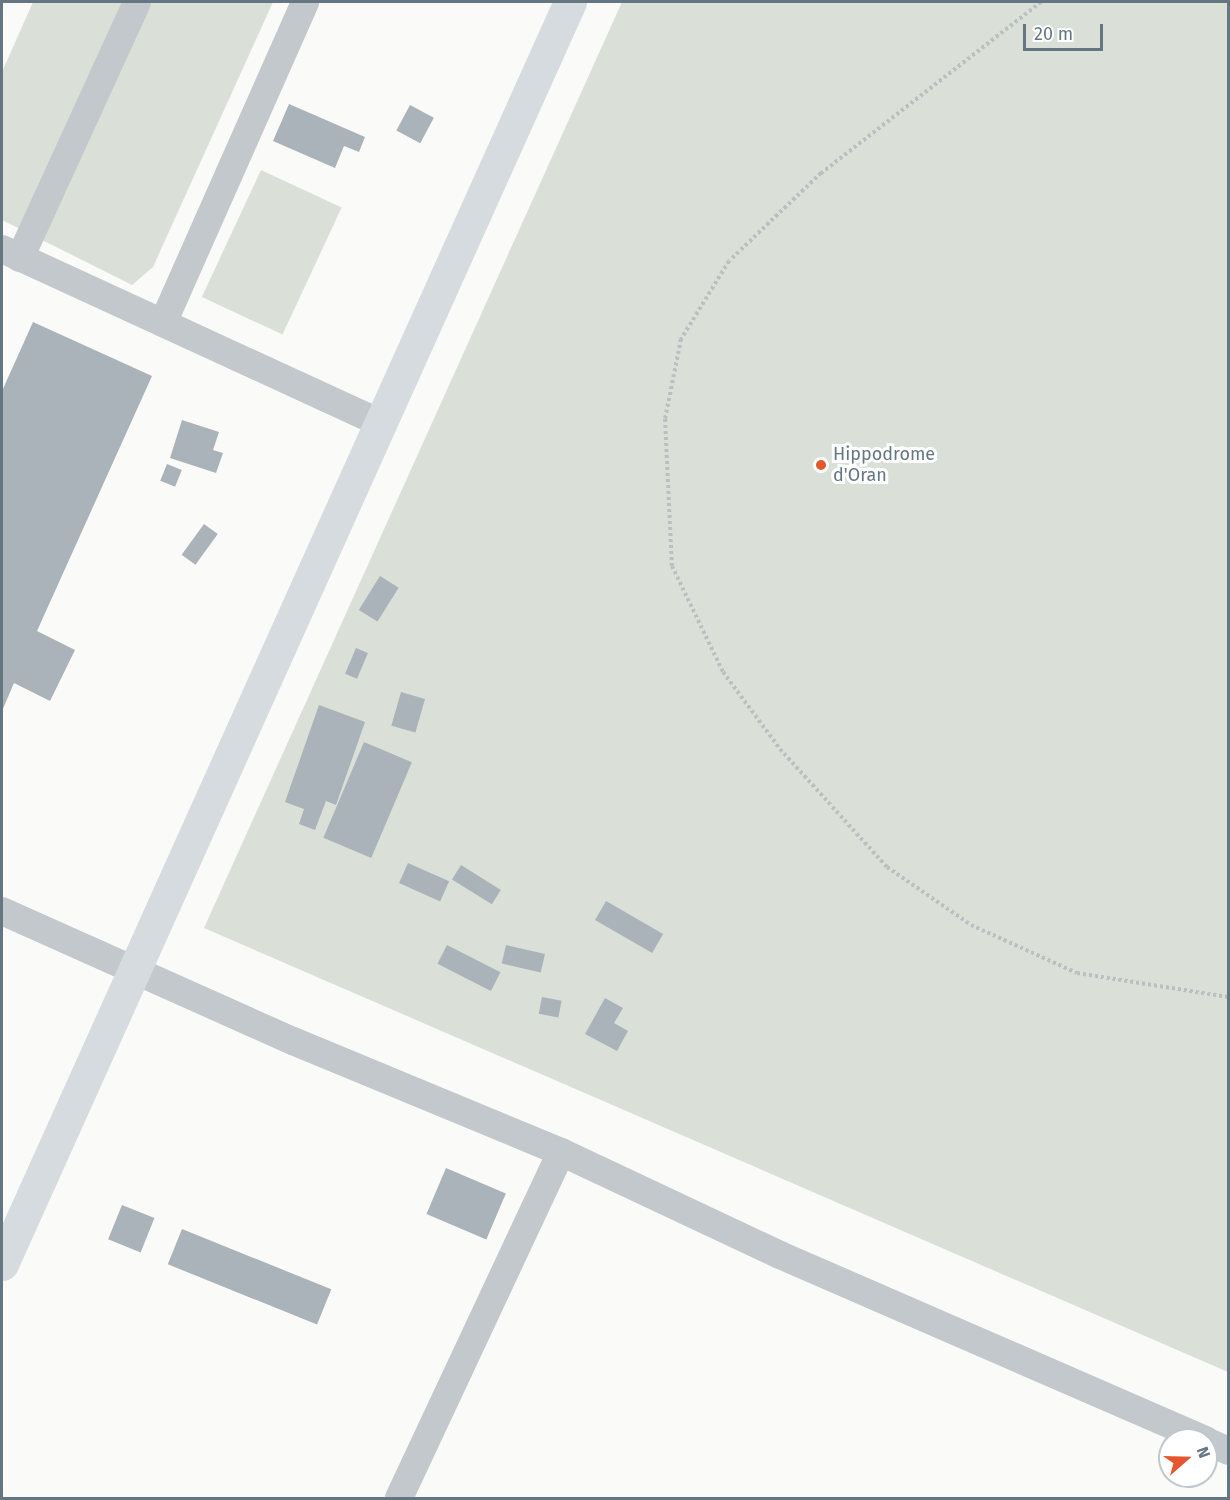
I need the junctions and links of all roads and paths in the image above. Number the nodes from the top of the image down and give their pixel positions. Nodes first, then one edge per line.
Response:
1 (136, 2) edge
2 (305, 2) edge
3 (570, 2) edge
4 (1041, 2) edge
5 (11, 254) edge
6 (163, 323) junction
7 (381, 423) junction
8 (2, 911) edge
9 (136, 971) junction
10 (1228, 997) edge
11 (561, 1152) junction
12 (2, 1264) edge
13 (1177, 1428) edge
14 (399, 1498) edge

1 - 5 street
2 - 6 street
3 - 7 main road
4 - 10 path
5 - 6 street
6 - 7 street
7 - 9 main road
8 - 9 street
9 - 11 street
9 - 12 main road
11 - 13 street
11 - 14 street

